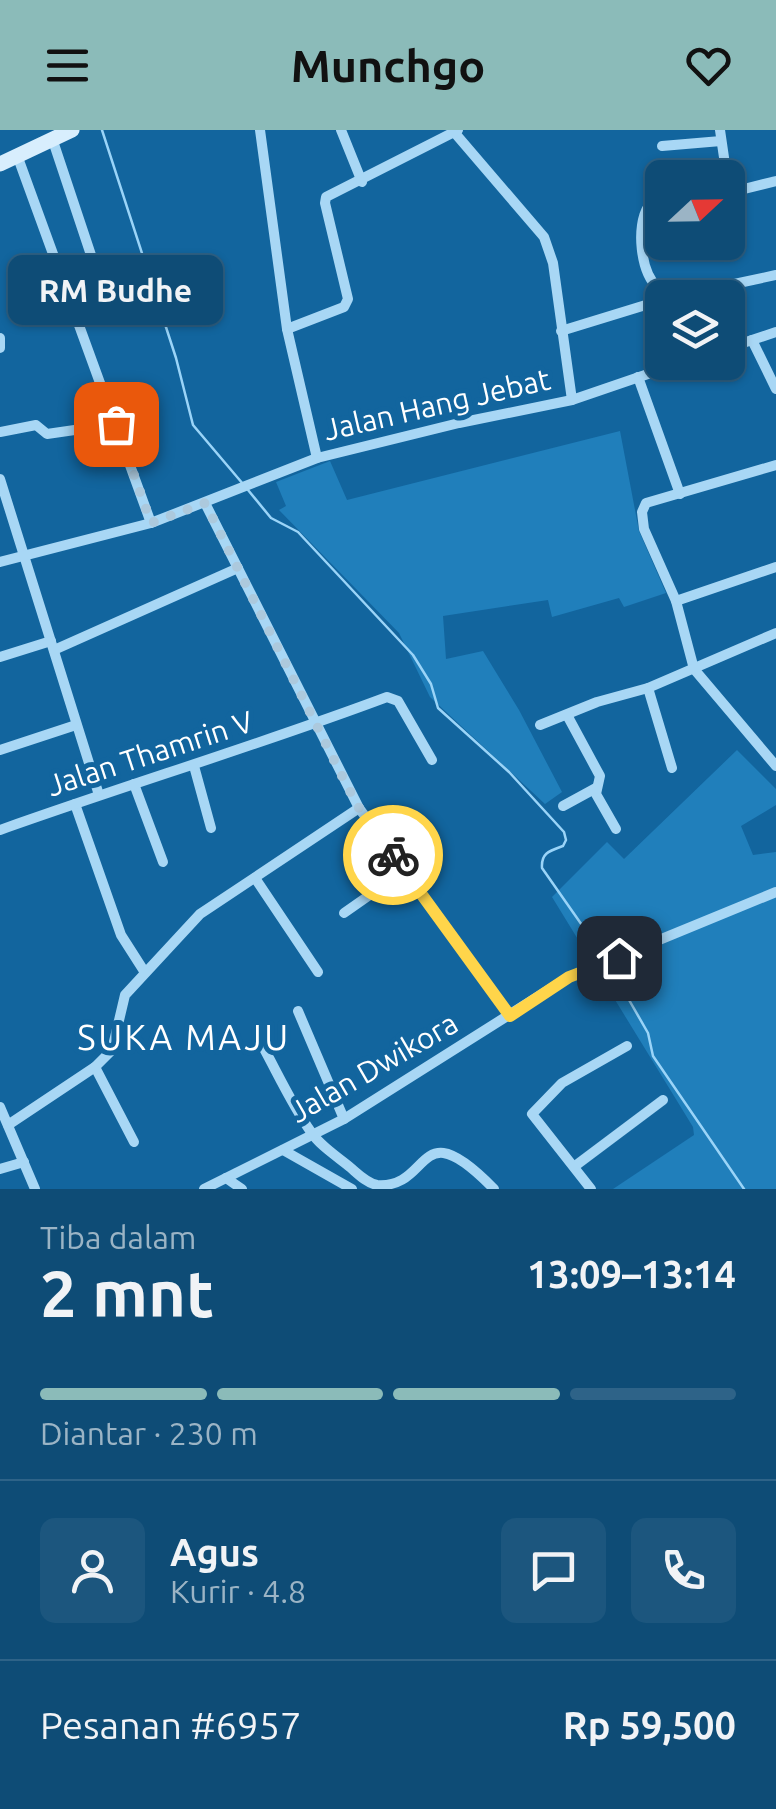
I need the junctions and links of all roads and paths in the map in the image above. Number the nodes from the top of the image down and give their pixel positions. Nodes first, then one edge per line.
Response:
1 (72, 130) edge
2 (260, 130) edge
3 (341, 130) edge
4 (450, 132) edge
5 (720, 136) edge
6 (52, 138) junction
7 (662, 146) dead end
8 (17, 155) junction
9 (0, 164) edge
10 (362, 182) junction
11 (776, 182) edge
12 (745, 189) edge
13 (645, 212) edge
14 (776, 275) edge
15 (653, 280) edge
16 (745, 282) edge
17 (68, 301) junction
18 (645, 305) edge
19 (287, 329) junction
20 (560, 331) junction
21 (776, 332) edge
22 (0, 338) edge
23 (752, 340) junction
24 (745, 342) edge
25 (0, 348) edge
26 (645, 375) edge
27 (638, 377) junction
28 (776, 389) edge
29 (572, 400) junction
30 (116, 424) junction
31 (0, 432) edge
32 (318, 458) junction
33 (776, 465) edge
34 (0, 479) edge
35 (680, 494) junction
36 (205, 503) junction
37 (151, 523) junction
38 (23, 556) junction
39 (0, 562) edge
40 (776, 567) edge
41 (238, 568) junction
42 (676, 601) junction
43 (776, 633) edge
44 (53, 645) junction
45 (0, 657) edge
46 (694, 668) junction
47 (648, 688) junction
48 (567, 715) junction
49 (314, 724) junction
50 (76, 725) junction
51 (540, 725) dead end
52 (0, 750) edge
53 (432, 760) dead end
54 (194, 766) junction
55 (776, 766) edge
56 (672, 768) dead end
57 (134, 784) junction
58 (596, 788) junction
59 (100, 795) junction
60 (74, 804) junction
61 (563, 806) dead end
62 (359, 808) junction
63 (211, 828) dead end
64 (616, 829) dead end
65 (0, 830) edge
66 (162, 862) dead end
67 (404, 871) junction
68 (256, 878) junction
69 (776, 892) edge
70 (344, 914) dead end
71 (144, 971) junction
72 (318, 972) dead end
73 (298, 1011) dead end
74 (510, 1016) junction
75 (261, 1044) dead end
76 (627, 1046) dead end
77 (96, 1067) junction
78 (663, 1100) dead end
79 (0, 1107) edge
80 (344, 1119) junction
81 (8, 1125) junction
82 (312, 1135) junction
83 (134, 1142) dead end
84 (282, 1150) junction
85 (24, 1162) junction
86 (575, 1166) junction
87 (0, 1169) edge
88 (226, 1178) junction
89 (35, 1189) edge
90 (204, 1189) edge
91 (242, 1189) edge
92 (352, 1189) edge
93 (494, 1189) edge
94 (591, 1189) edge

1 - 6 main road
2 - 19 street
3 - 10 street
4 - 10 street
4 - 20 street
5 - 7 street
6 - 8 main road
6 - 17 street
8 - 9 main road
8 - 17 street
10 - 19 street
11 - 12 street
13 - 15 street
14 - 16 street
17 - 30 street
18 - 20 street
19 - 32 street
20 - 29 street
21 - 23 street
22 - 25 street
23 - 24 street
23 - 28 street
26 - 27 street, Jalan Hang Jebat
27 - 29 street, Jalan Hang Jebat
27 - 35 street
29 - 32 street, Jalan Hang Jebat
30 - 31 street
30 - 37 street
32 - 36 street, Jalan Hang Jebat
33 - 35 street
34 - 38 street
35 - 42 street
36 - 37 street, Jalan Hang Jebat
36 - 41 street
37 - 38 street, Jalan Hang Jebat
38 - 39 street, Jalan Hang Jebat
38 - 44 street
40 - 42 street
41 - 44 street
41 - 49 street
42 - 46 street
43 - 46 street
44 - 45 street
44 - 50 street
46 - 47 street
46 - 55 street
47 - 48 street
47 - 56 street
48 - 51 street
48 - 58 street
49 - 53 street, Jalan Thamrin V
49 - 54 street, Jalan Thamrin V
49 - 62 street
50 - 52 street
50 - 59 street
54 - 57 street, Jalan Thamrin V
54 - 63 street
57 - 59 street, Jalan Thamrin V
57 - 66 street
58 - 61 street
58 - 64 street
59 - 60 street, Jalan Thamrin V
60 - 65 street, Jalan Thamrin V
60 - 71 street
62 - 67 street
62 - 68 street
67 - 70 street
67 - 74 street
68 - 71 street
68 - 72 street
69 - 74 street, Jalan Dwikora
71 - 77 street
73 - 80 street
74 - 80 street, Jalan Dwikora
75 - 82 street
76 - 86 street
77 - 81 street
77 - 83 street
78 - 86 street
79 - 81 street
80 - 82 street, Jalan Dwikora
81 - 85 street
82 - 84 street, Jalan Dwikora
82 - 93 street
84 - 88 street, Jalan Dwikora
84 - 92 street
85 - 87 street
85 - 89 street
86 - 94 street
88 - 90 street, Jalan Dwikora
88 - 91 street

